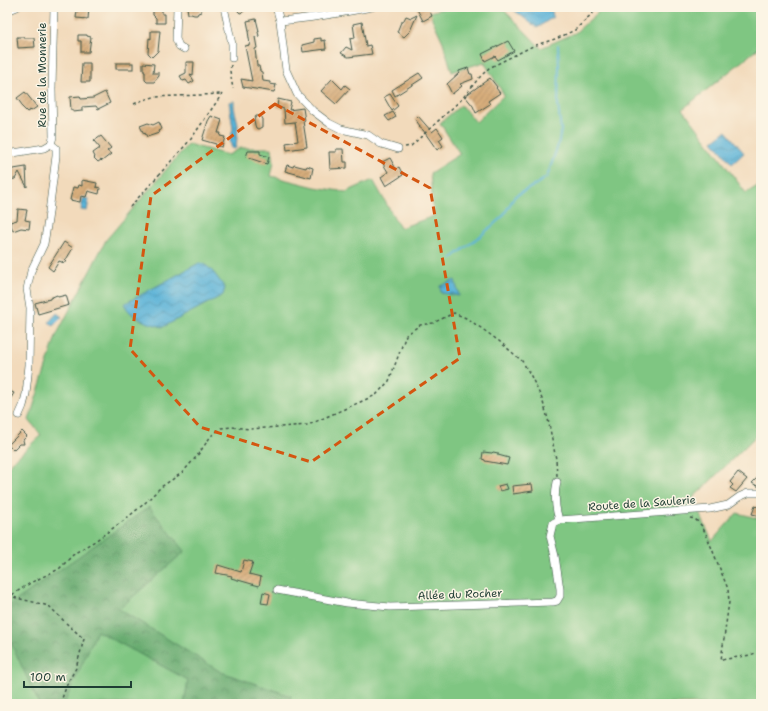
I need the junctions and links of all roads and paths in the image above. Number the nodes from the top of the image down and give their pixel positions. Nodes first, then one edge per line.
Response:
1 (17, 7) edge
2 (54, 7) edge
3 (177, 7) edge
4 (224, 7) edge
5 (276, 7) edge
6 (372, 7) edge
7 (599, 7) edge
8 (7, 11) edge
9 (280, 21) junction
10 (184, 49) dead end
11 (232, 58) joint
12 (233, 89) dead end
13 (134, 104) dead end
14 (51, 144) junction
15 (398, 149) joint
16 (7, 154) edge
17 (130, 207) dead end
18 (19, 415) dead end
19 (557, 482) joint
20 (761, 493) edge
21 (688, 518) dead end
22 (559, 520) junction
23 (277, 590) dead end
24 (761, 651) edge
25 (62, 704) edge

1 - 8 street
2 - 14 street, Rue de la Monnerie
3 - 10 street
4 - 11 street
5 - 9 street
6 - 9 street
7 - 15 path
9 - 15 street
11 - 12 path
13 - 17 path
14 - 16 street
14 - 18 street, Rue de la Monnerie
19 - 22 street
19 - 25 path
20 - 22 street, Route de la Saulerie
21 - 24 path
22 - 23 street, Allée du Rocher

